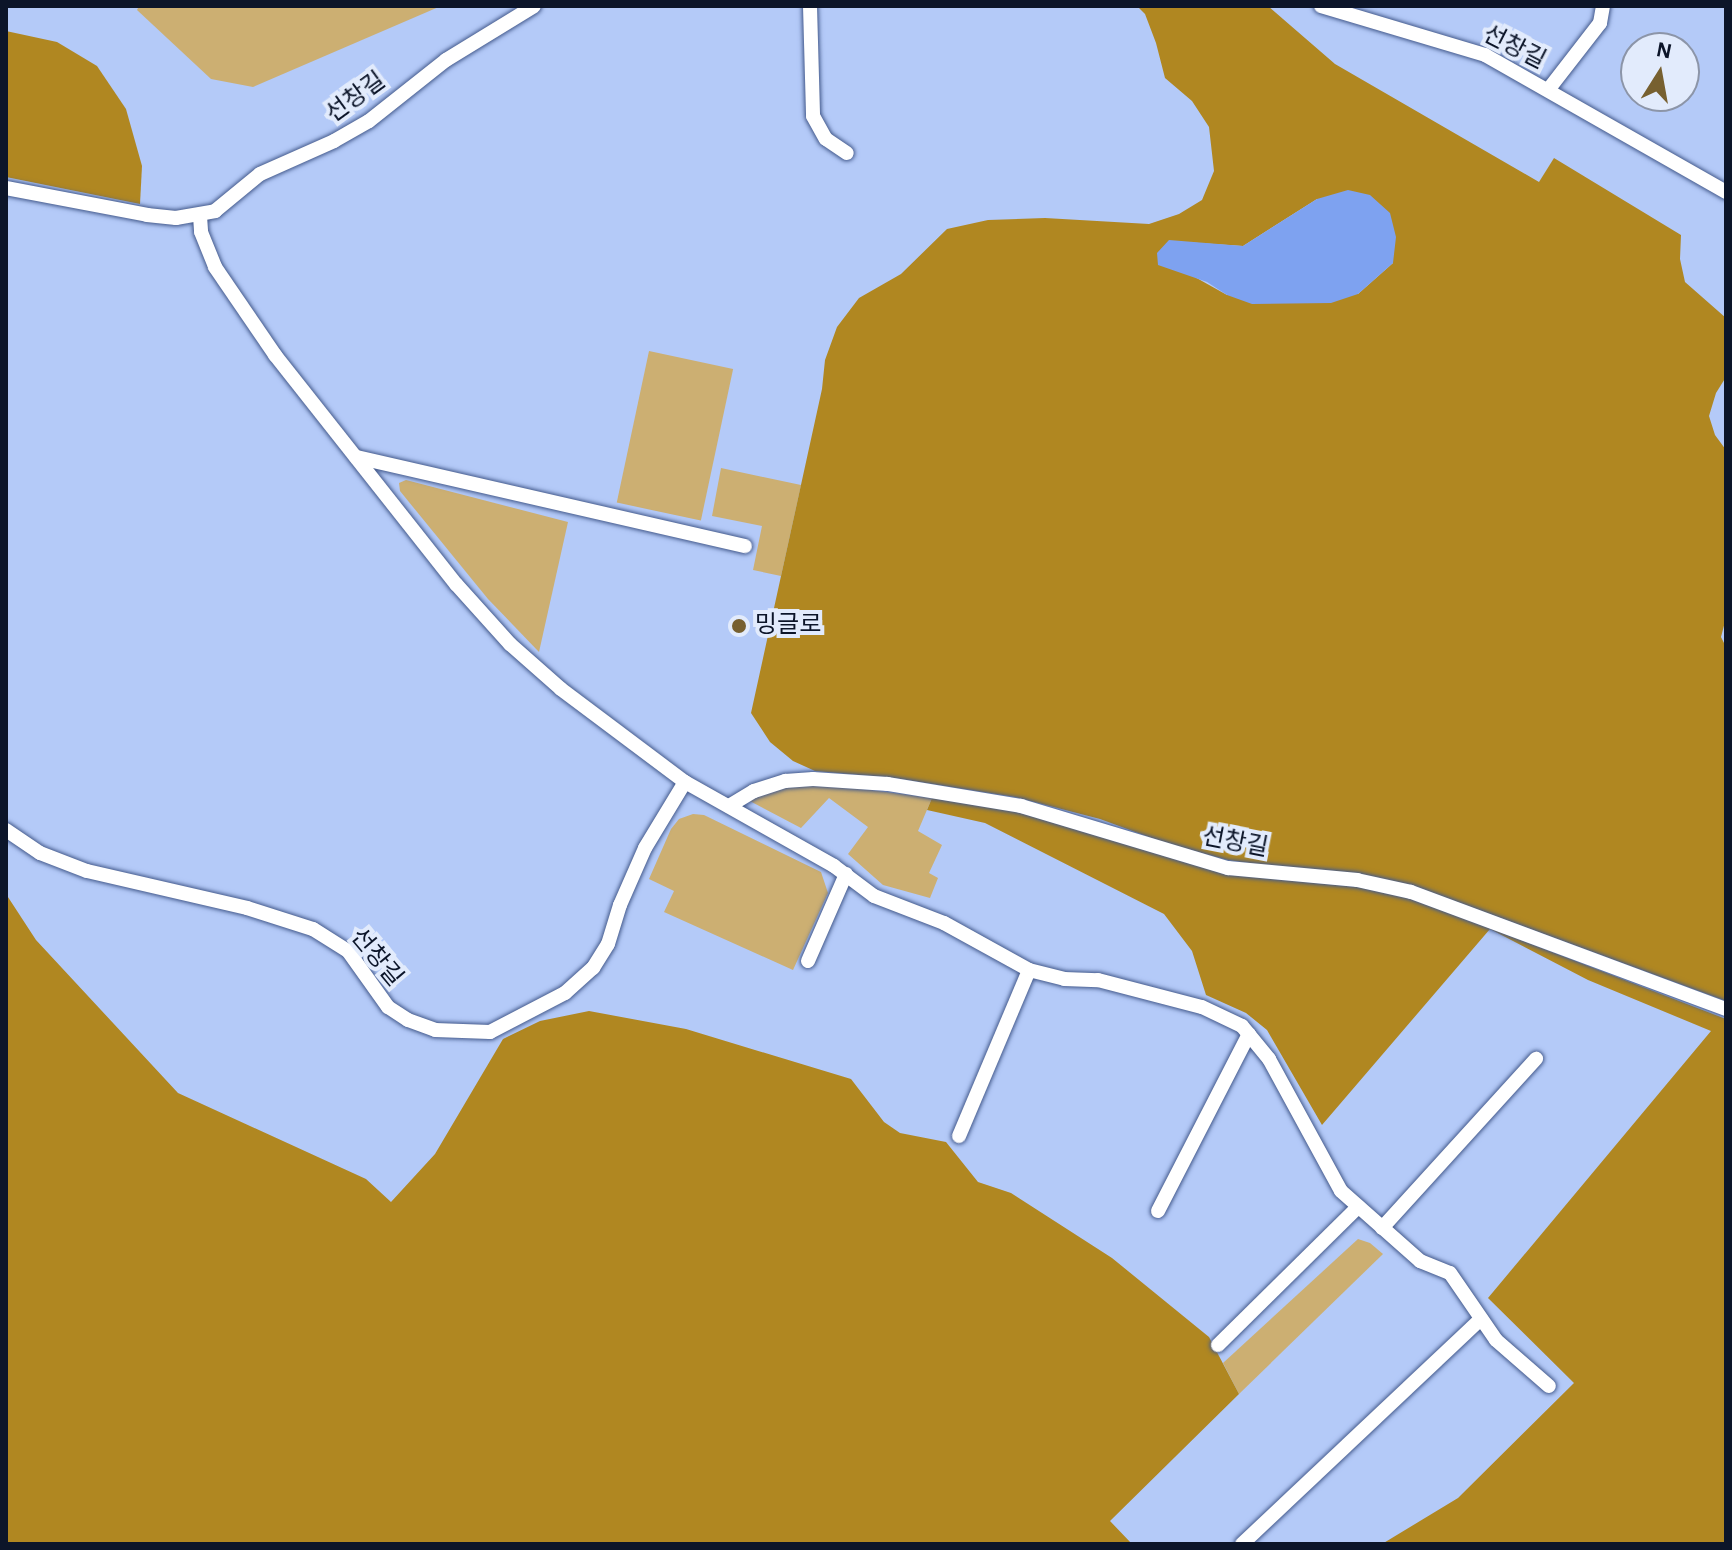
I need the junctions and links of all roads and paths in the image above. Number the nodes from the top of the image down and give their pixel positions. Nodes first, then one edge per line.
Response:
1 (534, 6) edge
2 (810, 6) edge
3 (1321, 6) edge
4 (1603, 6) edge
5 (1548, 90) junction
6 (847, 153) dead end
7 (6, 188) edge
8 (1726, 192) edge
9 (200, 216) junction
10 (356, 457) junction
11 (745, 546) dead end
12 (685, 782) junction
13 (729, 806) junction
14 (6, 830) edge
15 (846, 874) junction
16 (808, 961) dead end
17 (1029, 970) junction
18 (1726, 1009) edge
19 (1249, 1034) junction
20 (1536, 1059) dead end
21 (959, 1136) dead end
22 (1358, 1207) junction
23 (1158, 1211) dead end
24 (1382, 1228) junction
25 (1481, 1319) junction
26 (1218, 1345) dead end
27 (1549, 1386) dead end
28 (1242, 1544) edge

1 - 9 lane, 선창길
2 - 6 lane
3 - 5 lane, 선창길
4 - 5 lane, 선창길
5 - 8 lane, 선창길
7 - 9 lane
9 - 10 lane
10 - 11 lane
10 - 12 lane
12 - 13 lane
12 - 14 lane, 선창길
13 - 15 lane
13 - 18 lane, 선창길
15 - 16 lane
15 - 17 lane
17 - 19 lane
17 - 21 lane
19 - 22 lane
19 - 23 lane
20 - 24 lane
22 - 24 lane
22 - 26 lane
24 - 25 lane
25 - 27 lane
25 - 28 lane

